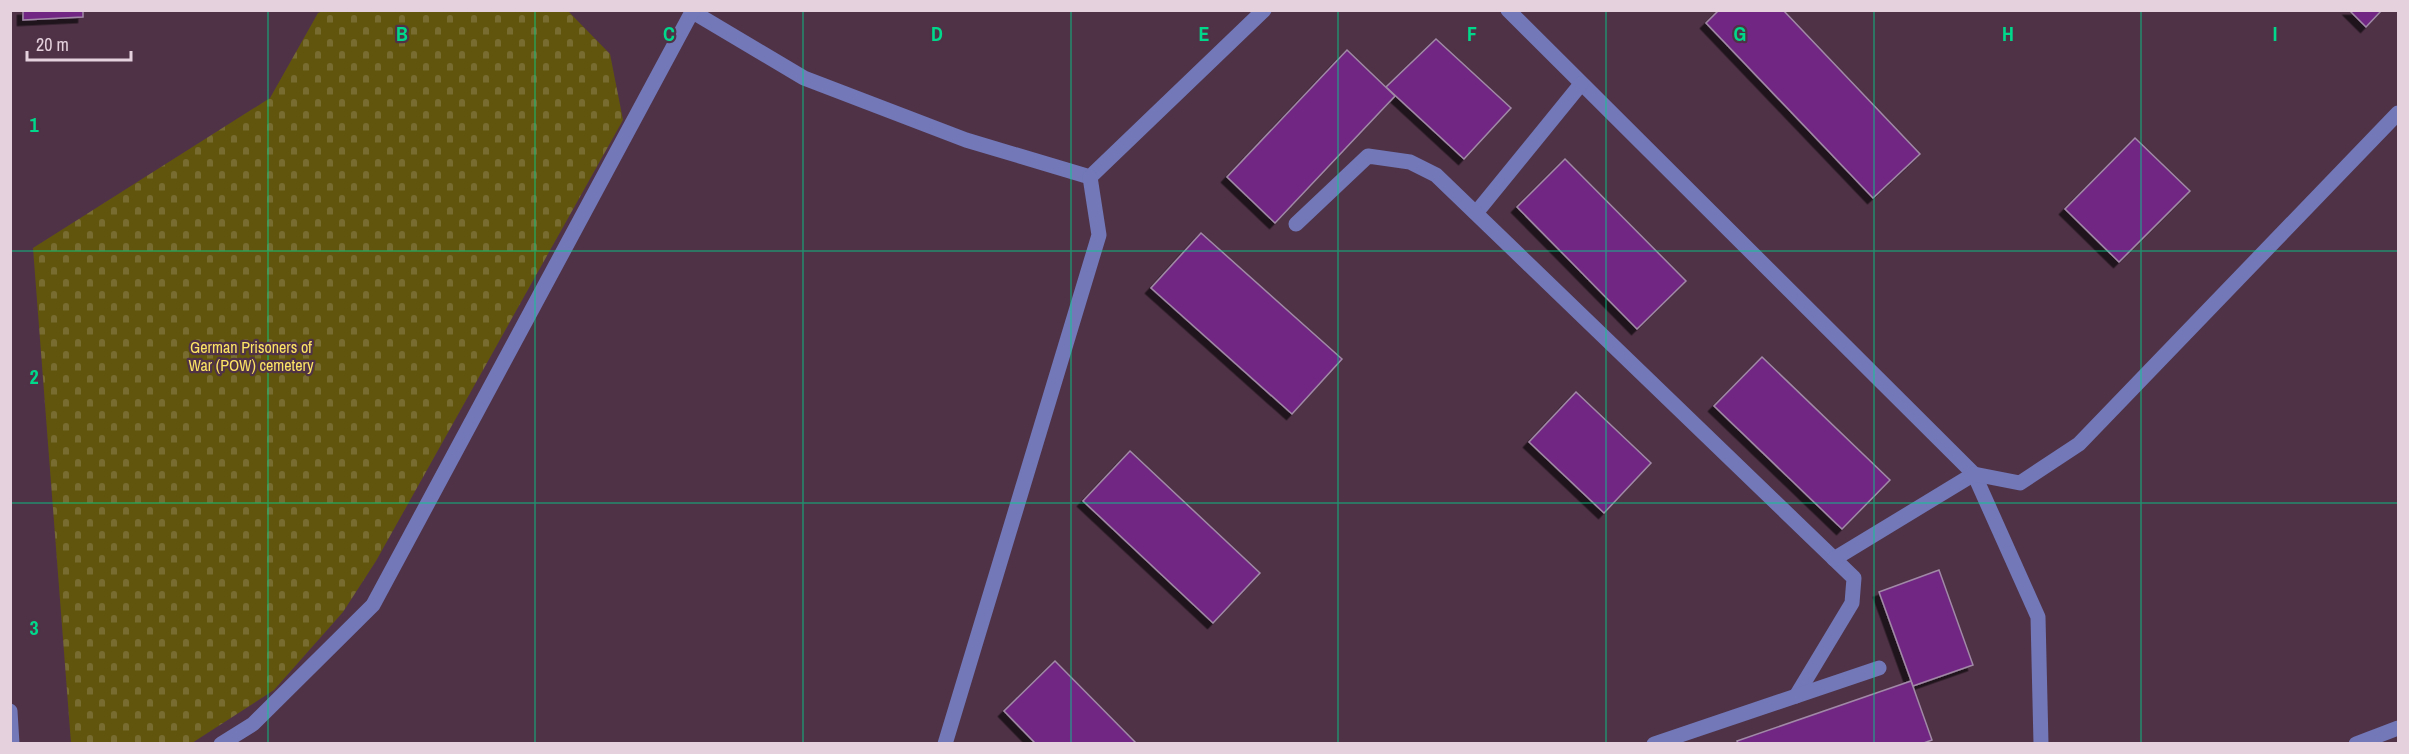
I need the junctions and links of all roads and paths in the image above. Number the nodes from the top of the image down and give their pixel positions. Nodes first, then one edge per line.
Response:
1 (1264, 10) edge
2 (1508, 10) edge
3 (693, 11) edge
4 (1581, 84) junction
5 (2398, 113) edge
6 (1090, 177) junction
7 (1476, 213) junction
8 (1296, 224) dead end
9 (1974, 474) junction
10 (1834, 559) junction
11 (1879, 668) dead end
12 (1796, 696) junction
13 (10, 711) edge
14 (2398, 728) edge
15 (12, 744) edge
16 (220, 744) edge
17 (945, 744) edge
18 (1654, 744) edge
19 (2041, 744) edge
20 (2356, 744) edge

1 - 6 street
2 - 4 street
3 - 6 street
3 - 16 street
4 - 7 street
4 - 9 street
5 - 9 street
6 - 17 street
7 - 8 street
7 - 10 street
9 - 10 street
9 - 19 street
10 - 12 street
11 - 12 street
12 - 18 street
13 - 15 street
14 - 20 street

